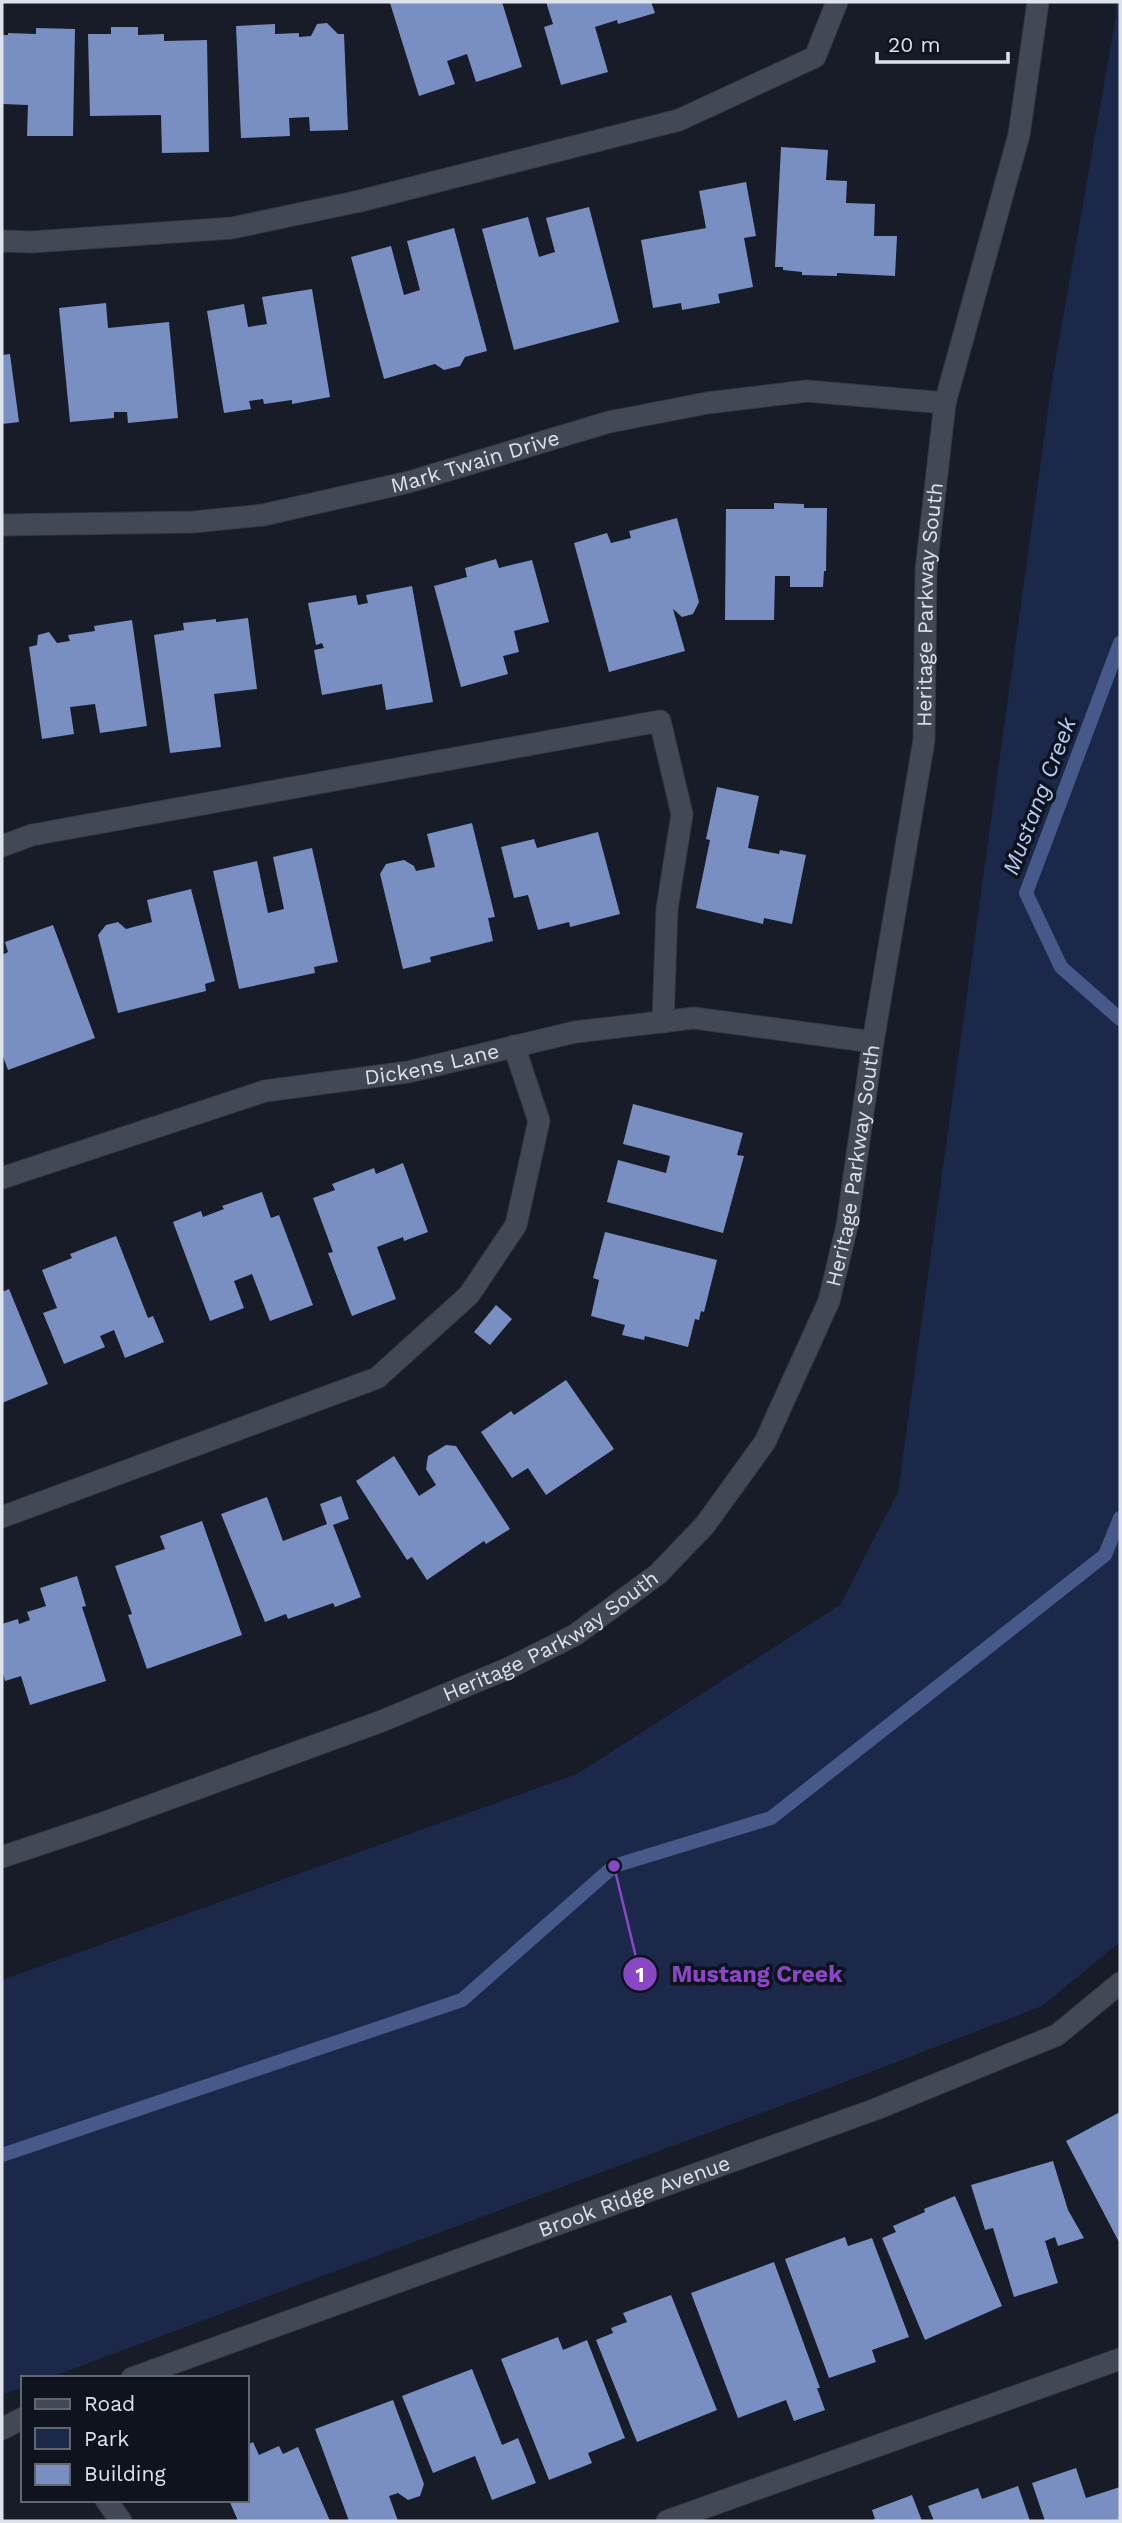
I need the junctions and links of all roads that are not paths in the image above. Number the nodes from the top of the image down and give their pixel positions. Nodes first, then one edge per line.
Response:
1 (837, 2) edge
2 (1038, 2) edge
3 (2, 241) edge
4 (945, 403) junction
5 (2, 525) edge
6 (2, 846) edge
7 (663, 1022) junction
8 (873, 1042) junction
9 (514, 1046) junction
10 (2, 1178) edge
11 (2, 1517) edge
12 (2, 1857) edge
13 (1120, 1983) edge
14 (1120, 2359) edge
15 (138, 2376) edge
16 (21, 2419) edge
17 (2, 2429) edge
18 (107, 2502) edge
19 (121, 2521) edge
20 (667, 2521) edge

1 - 3 street
2 - 4 street, Heritage Parkway South
4 - 5 street, Mark Twain Drive
4 - 8 street, Heritage Parkway South
6 - 7 street
7 - 8 street, Dickens Lane
7 - 9 street, Dickens Lane
8 - 12 street, Heritage Parkway South
9 - 10 street, Dickens Lane
9 - 11 street
13 - 15 street, Brook Ridge Avenue
14 - 20 street
16 - 17 street
18 - 19 street

